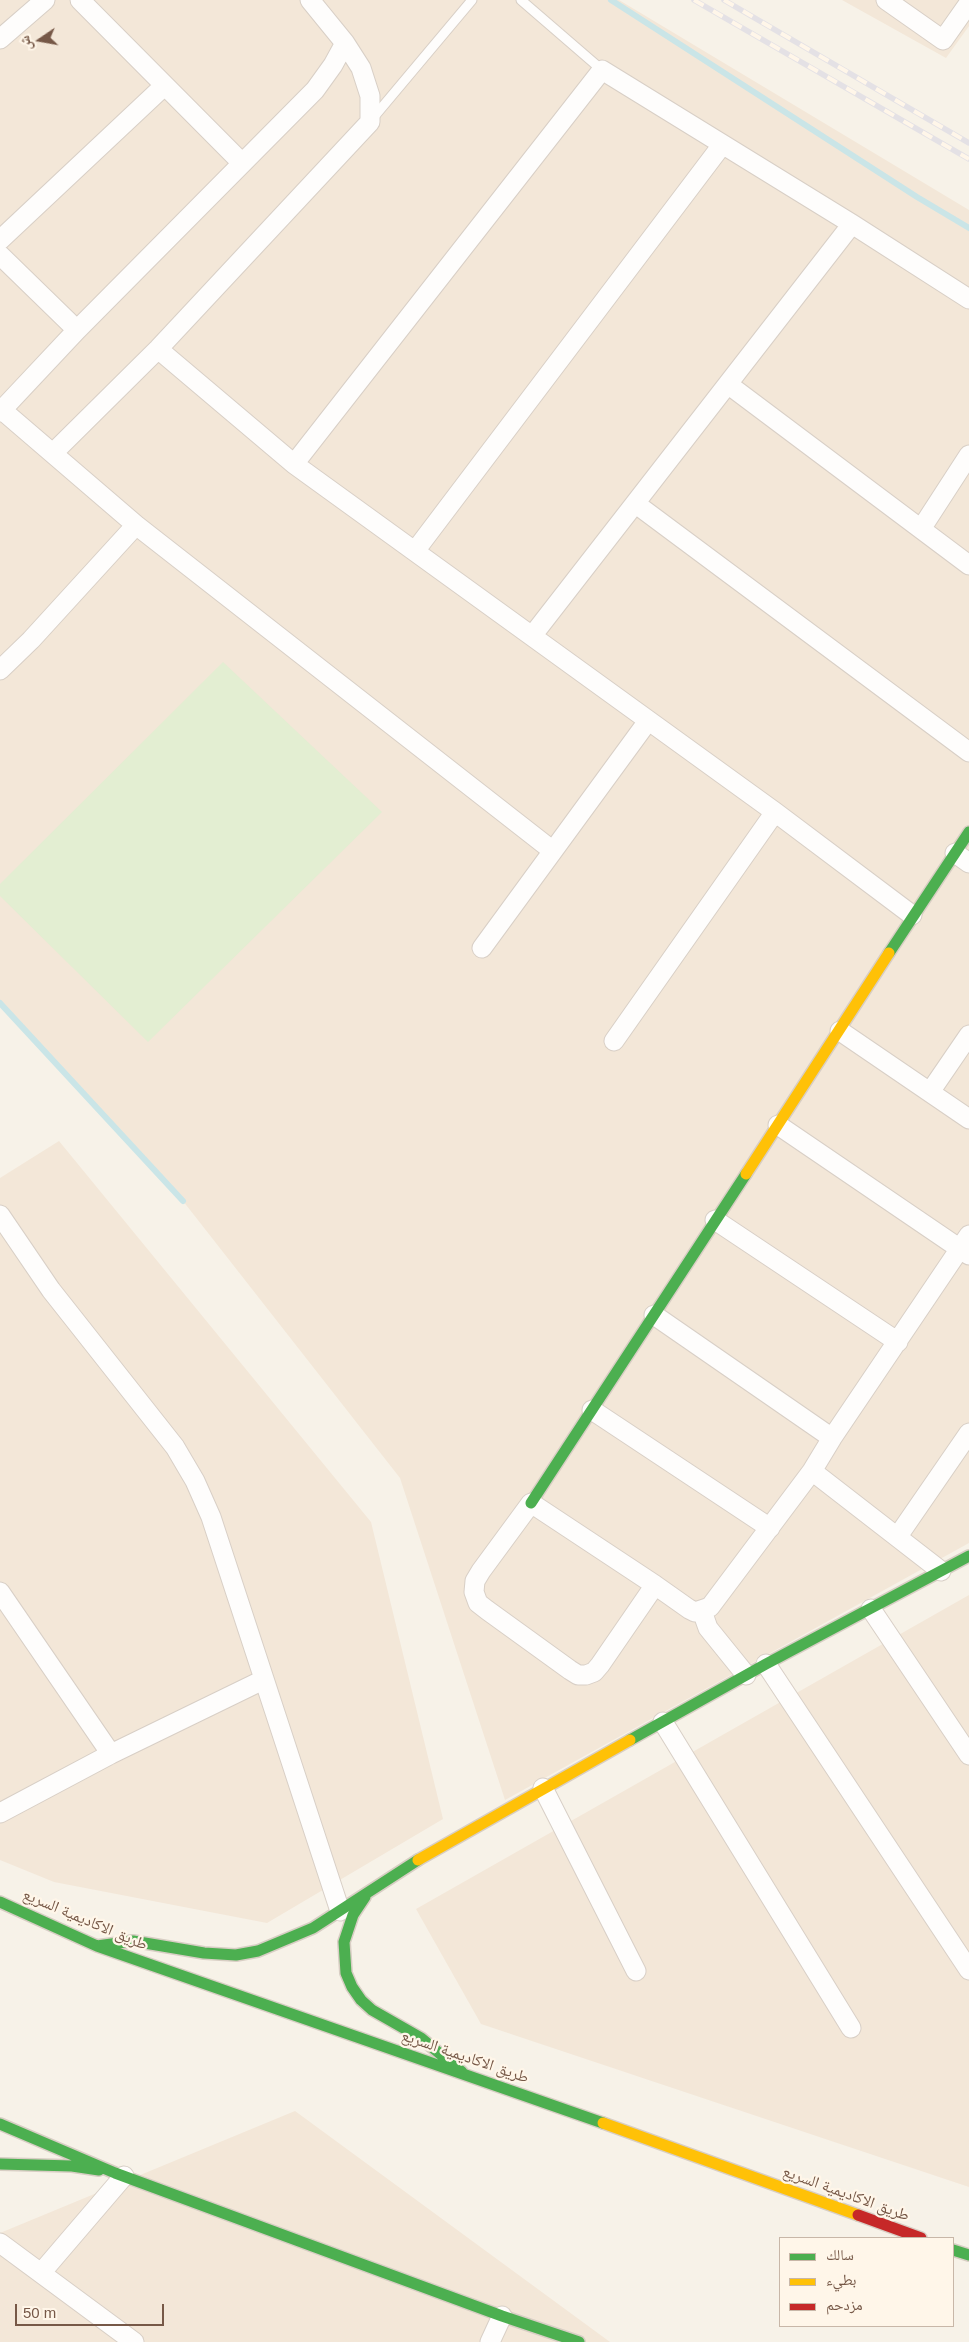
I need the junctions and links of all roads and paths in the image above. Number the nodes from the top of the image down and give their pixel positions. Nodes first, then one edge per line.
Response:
1 (45, 0) edge
2 (80, 0) edge
3 (310, 0) edge
4 (472, 0) edge
5 (521, 0) edge
6 (886, 0) edge
7 (969, 3) edge
8 (0, 39) edge
9 (345, 43) junction
10 (602, 70) junction
11 (164, 86) junction
12 (370, 122) junction
13 (722, 145) junction
14 (242, 163) junction
15 (852, 224) junction
16 (0, 240) edge
17 (0, 254) edge
18 (969, 299) edge
19 (77, 330) junction
20 (158, 349) junction
21 (729, 385) junction
22 (1, 411) edge
23 (53, 453) junction
24 (969, 455) edge
25 (294, 464) junction
26 (636, 504) junction
27 (136, 525) junction
28 (921, 529) junction
29 (415, 552) junction
30 (969, 565) edge
31 (532, 636) junction
32 (0, 670) edge
33 (648, 721) junction
34 (969, 752) edge
35 (775, 812) junction
36 (969, 832) edge
37 (553, 851) junction
38 (962, 858) edge
39 (912, 915) junction
40 (482, 948) dead end
41 (840, 1031) junction
42 (969, 1035) edge
43 (614, 1041) dead end
44 (930, 1092) junction
45 (969, 1119) edge
46 (778, 1125) junction
47 (0, 1215) edge
48 (715, 1220) junction
49 (966, 1246) edge
50 (654, 1315) junction
51 (898, 1342) junction
52 (592, 1410) junction
53 (969, 1433) edge
54 (832, 1438) junction
55 (812, 1471) junction
56 (531, 1503) junction
57 (770, 1528) junction
58 (898, 1536) junction
59 (969, 1556) edge
60 (941, 1571) junction
61 (655, 1585) junction
62 (0, 1592) edge
63 (871, 1609) junction
64 (702, 1611) junction
65 (766, 1664) junction
66 (746, 1675) junction
67 (262, 1680) junction
68 (663, 1722) junction
69 (111, 1754) junction
70 (969, 1755) edge
71 (543, 1788) junction
72 (0, 1813) edge
73 (370, 1889) junction
74 (0, 1902) edge
75 (340, 1911) junction
76 (97, 1946) junction
77 (636, 1970) dead end
78 (969, 1970) edge
79 (851, 2028) dead end
80 (462, 2072) junction
81 (0, 2124) edge
82 (0, 2164) edge
83 (119, 2175) junction
84 (919, 2237) edge
85 (0, 2243) edge
86 (954, 2250) edge
87 (969, 2256) edge
88 (41, 2273) junction
89 (502, 2316) junction
90 (134, 2342) edge
91 (490, 2342) edge
92 (579, 2342) edge

1 - 8 street
2 - 11 street
3 - 9 street
4 - 12 lane
5 - 10 lane
6 - 7 street
9 - 12 street
9 - 14 street
10 - 13 street
10 - 25 street
11 - 14 street
11 - 16 street
12 - 20 street
13 - 15 street
13 - 29 street
14 - 19 street
15 - 18 street
15 - 21 street
17 - 19 street
19 - 22 street
20 - 23 street
20 - 25 street
21 - 26 street
21 - 28 street
22 - 23 street
23 - 27 street
24 - 28 street
25 - 29 street
26 - 31 street
26 - 34 street
27 - 32 street
27 - 37 street
28 - 30 street
29 - 31 street
31 - 33 street
33 - 35 street
33 - 37 street
35 - 39 street
35 - 43 street
36 - 38 main road
37 - 40 street
38 - 39 main road
39 - 41 main road
41 - 44 street
41 - 46 main road
42 - 44 street
44 - 45 street
46 - 48 main road
46 - 49 street
47 - 67 street
48 - 50 main road
48 - 51 street
49 - 51 street
50 - 52 main road
50 - 54 street
51 - 54 street
52 - 56 main road
52 - 57 street
53 - 58 street
54 - 55 street
55 - 57 street
55 - 58 street
56 - 61 street
56 - 61 street
57 - 64 street
58 - 60 street
59 - 60 main road
60 - 63 main road
61 - 64 street
62 - 69 street
63 - 65 main road
63 - 70 street
64 - 66 street
65 - 66 main road
65 - 78 street
66 - 68 main road
67 - 69 street
67 - 75 street
68 - 71 main road
68 - 79 street
69 - 72 street
71 - 73 main road
71 - 77 street
73 - 75 main road
73 - 80 main road
74 - 76 main road, طريق الاكاديمية السريع
75 - 76 main road
76 - 80 main road, طريق الاكاديمية السريع
80 - 84 main road, طريق الاكاديمية السريع
81 - 83 main road
82 - 83 main road
83 - 88 street
83 - 89 main road
85 - 88 street
86 - 87 main road
88 - 90 street
89 - 91 street
89 - 92 main road

